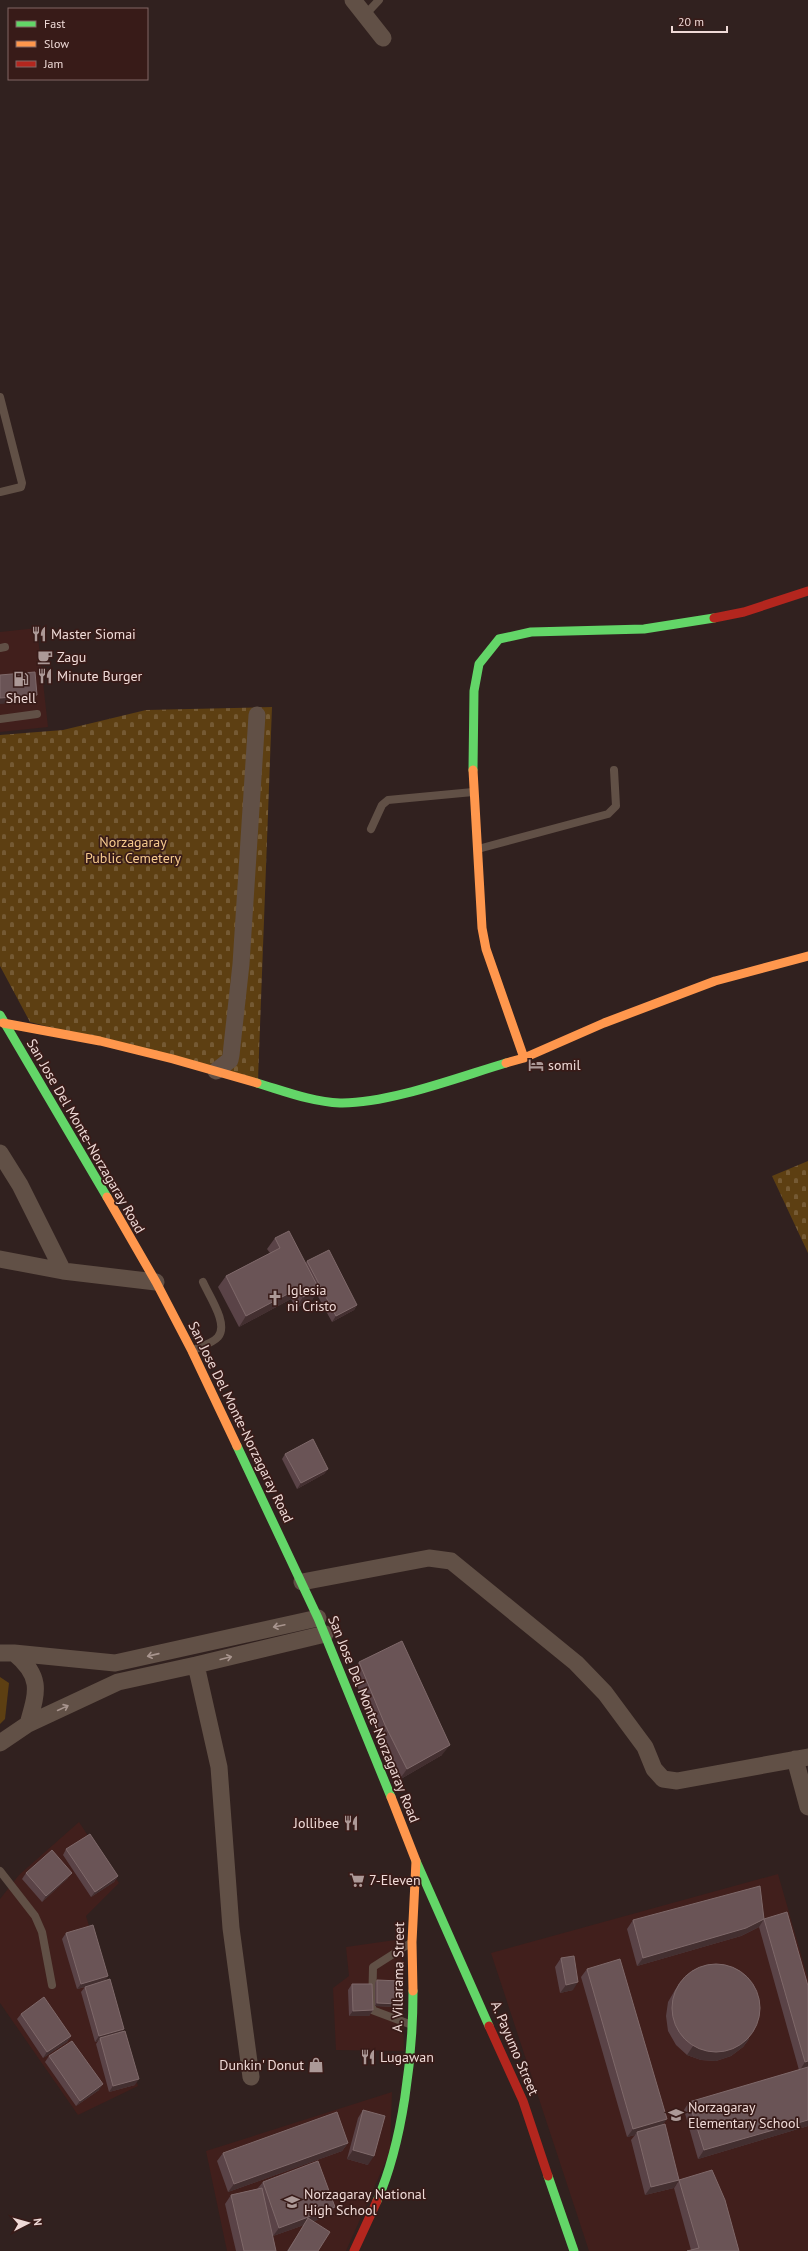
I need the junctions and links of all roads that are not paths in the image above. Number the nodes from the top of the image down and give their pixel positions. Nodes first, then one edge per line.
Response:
1 (353, 0) edge
2 (380, 0) edge
3 (365, 15) junction
4 (382, 38) dead end
5 (0, 397) edge
6 (0, 492) edge
7 (808, 591) edge
8 (37, 714) dead end
9 (257, 714) dead end
10 (0, 719) edge
11 (614, 770) dead end
12 (474, 792) junction
13 (371, 829) dead end
14 (477, 849) junction
15 (808, 956) edge
16 (2, 1019) edge
17 (524, 1058) junction
18 (216, 1071) junction
19 (0, 1153) edge
20 (0, 1259) edge
21 (63, 1271) junction
22 (156, 1282) junction
23 (203, 1282) dead end
24 (192, 1350) junction
25 (302, 1582) junction
26 (318, 1618) junction
27 (324, 1634) junction
28 (7, 1653) edge
29 (196, 1665) junction
30 (28, 1724) junction
31 (0, 1743) edge
32 (802, 1758) edge
33 (808, 1807) edge
34 (416, 1861) junction
35 (0, 1871) edge
36 (412, 1942) junction
37 (52, 1985) dead end
38 (413, 2025) junction
39 (251, 2076) dead end
40 (354, 2251) edge
41 (574, 2251) edge

1 - 3 street
2 - 3 lane
3 - 4 street
5 - 6 lane
7 - 12 street
8 - 10 lane
9 - 18 street
11 - 14 lane
12 - 13 lane
12 - 14 street
14 - 17 street
15 - 17 street
16 - 18 street
16 - 22 street, San Jose Del Monte-Norzagaray Road
17 - 18 street
19 - 21 street
20 - 21 street
21 - 22 street
22 - 24 street, San Jose Del Monte-Norzagaray Road
23 - 24 lane
24 - 25 street, San Jose Del Monte-Norzagaray Road
25 - 26 street, San Jose Del Monte-Norzagaray Road
25 - 32 street
26 - 27 street, San Jose Del Monte-Norzagaray Road
26 -> 28 street
29 -> 27 street
27 - 34 street, San Jose Del Monte-Norzagaray Road
28 - 30 street
30 -> 29 street
29 - 39 street
30 - 31 street
32 - 33 street
34 - 36 street, A. Villarama Street
34 - 41 street, A. Payumo Street
35 - 37 lane
36 - 38 street, A. Villarama Street
36 - 38 lane
38 - 40 street, A. Villarama Street

